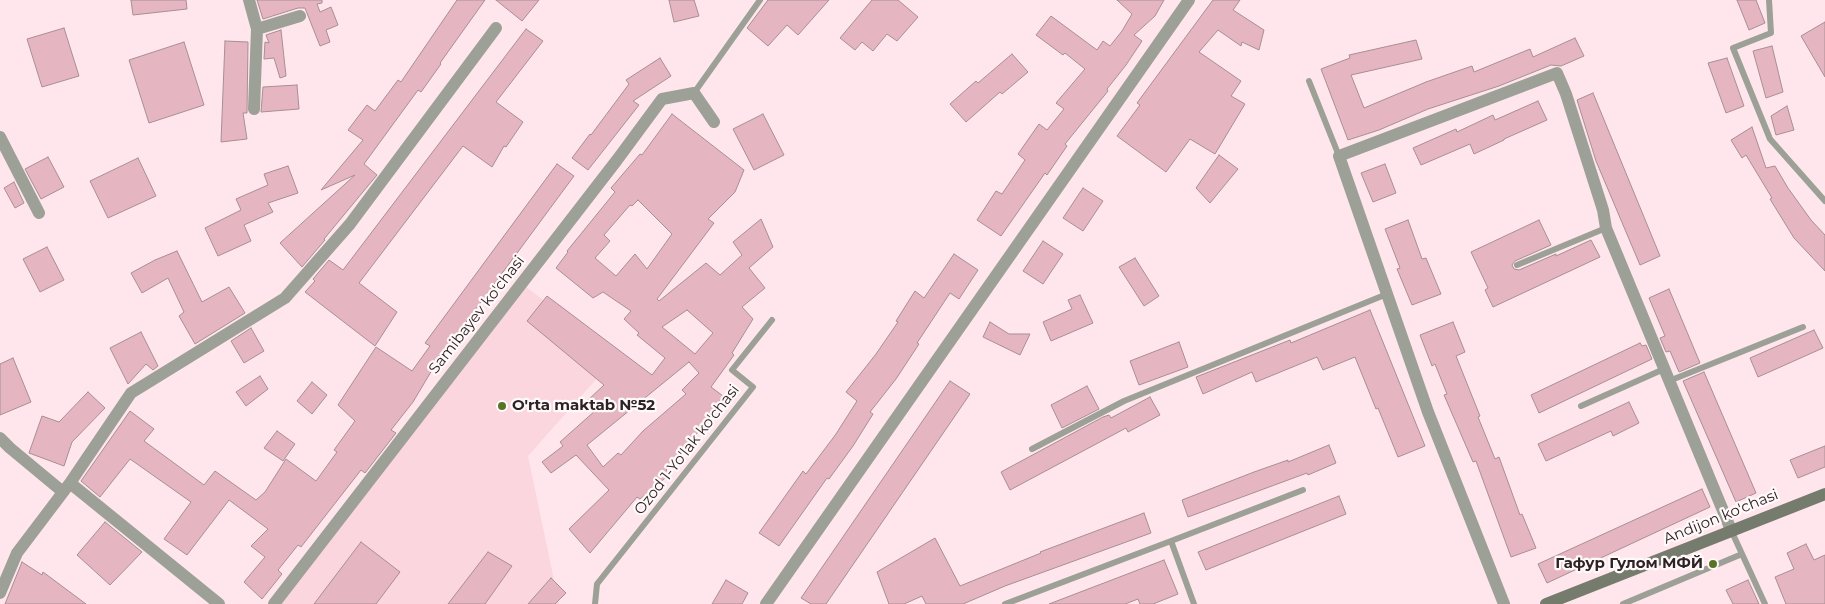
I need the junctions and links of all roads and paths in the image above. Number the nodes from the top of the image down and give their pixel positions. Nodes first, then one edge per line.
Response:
1 (249, 0) edge
2 (760, 0) edge
3 (1190, 0) edge
4 (1769, 0) edge
5 (300, 16) dead end
6 (496, 28) dead end
7 (257, 29) junction
8 (1309, 80) dead end
9 (694, 93) junction
10 (254, 109) dead end
11 (714, 122) dead end
12 (0, 138) edge
13 (1339, 156) junction
14 (1825, 201) edge
15 (39, 213) dead end
16 (1606, 228) junction
17 (1517, 265) dead end
18 (1387, 294) junction
19 (772, 320) dead end
20 (1803, 328) dead end
21 (1664, 369) junction
22 (1669, 381) junction
23 (1581, 406) dead end
24 (0, 438) edge
25 (1032, 448) dead end
26 (67, 487) junction
27 (1303, 490) dead end
28 (1825, 494) edge
29 (1731, 530) junction
30 (1171, 541) junction
31 (1742, 554) junction
32 (0, 593) edge
33 (219, 604) edge
34 (274, 604) edge
35 (595, 604) edge
36 (766, 604) edge
37 (1006, 604) edge
38 (1194, 604) edge
39 (1504, 604) edge
40 (1546, 604) edge
41 (1623, 604) edge
42 (1766, 604) edge

1 - 7 street
2 - 9 lane
3 - 36 street
4 - 14 lane
5 - 7 street
6 - 26 street
7 - 10 street
8 - 13 lane
9 - 11 street
9 - 34 street, Samibayev ko'chasi
12 - 15 street
13 - 16 street
13 - 18 street
16 - 17 lane
16 - 21 street
18 - 25 lane
18 - 39 street
19 - 35 lane, Ozod 1-Yo'lak ko'chasi
20 - 22 lane
21 - 22 street
21 - 23 lane
22 - 29 street
24 - 26 street
26 - 32 street
26 - 33 street
27 - 30 lane
28 - 29 street, Andijon ko'chasi
29 - 31 lane
29 - 40 street, Andijon ko'chasi
30 - 37 lane
30 - 38 lane
31 - 41 lane
31 - 42 lane

